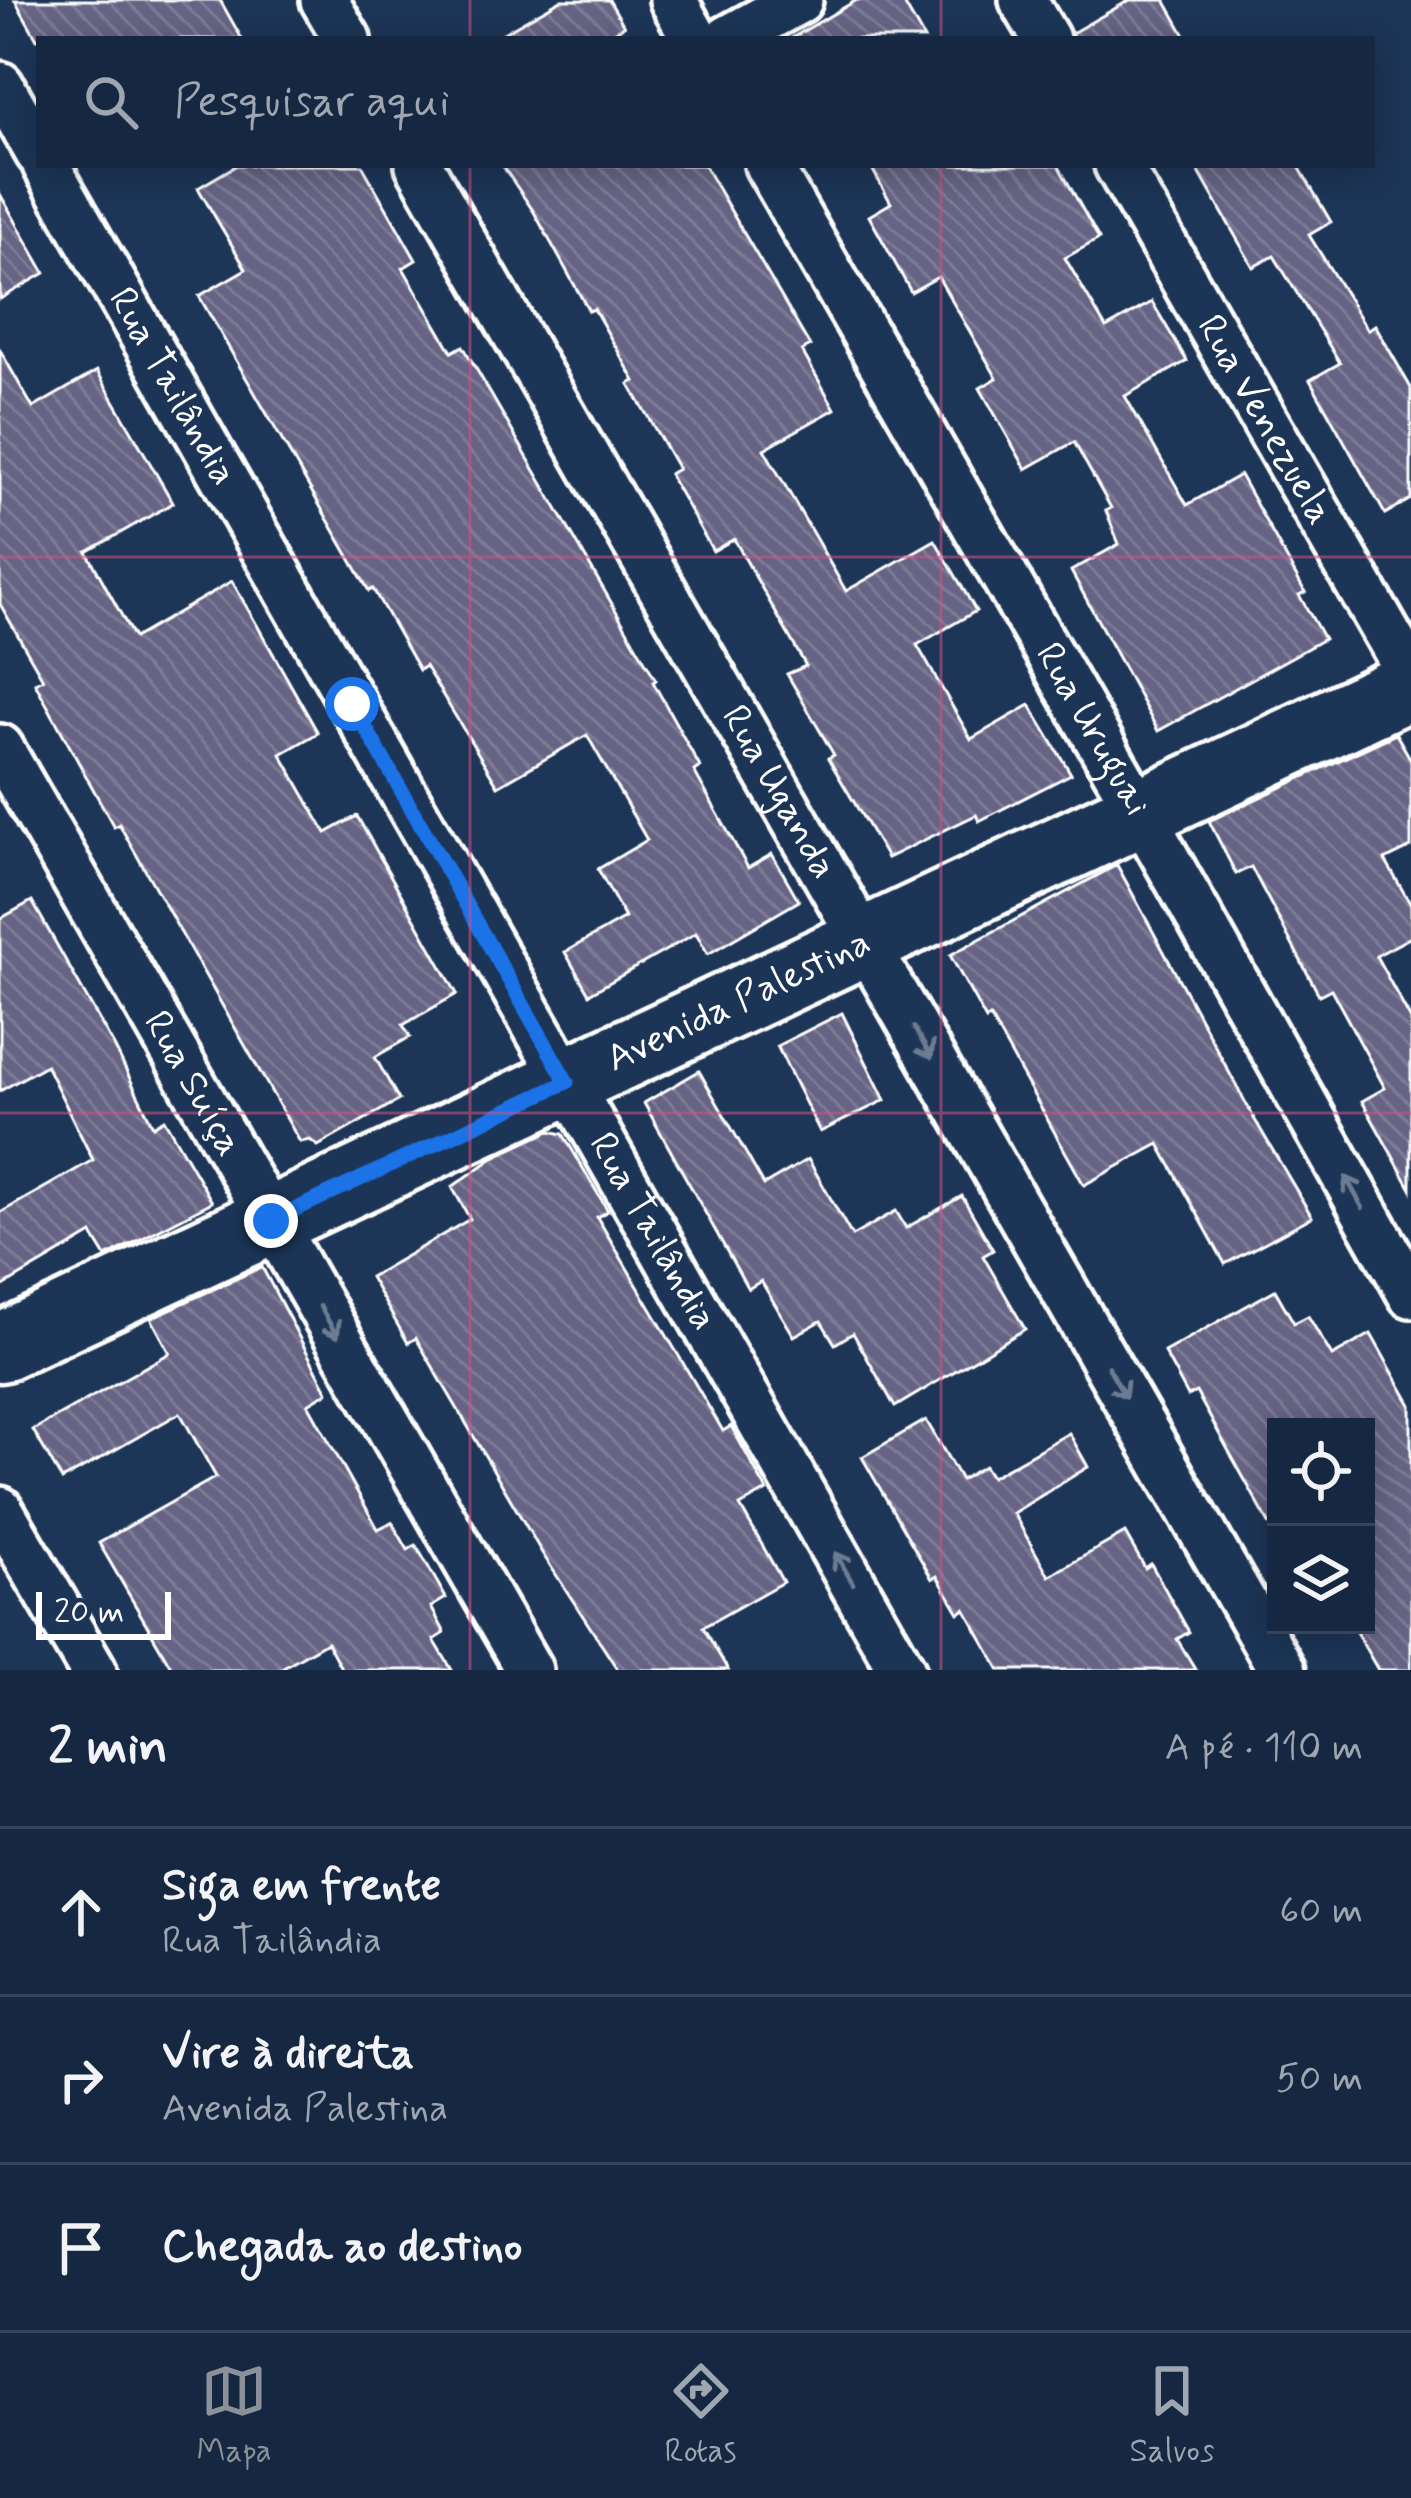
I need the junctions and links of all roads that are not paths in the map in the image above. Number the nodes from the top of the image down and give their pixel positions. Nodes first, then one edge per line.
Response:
1 (324, 0) edge
2 (673, 0) edge
3 (799, 0) edge
4 (1023, 0) edge
5 (344, 36) edge
6 (693, 36) edge
7 (733, 36) edge
8 (1044, 36) edge
9 (0, 85) edge
10 (36, 148) edge
11 (48, 168) edge
12 (421, 168) edge
13 (770, 168) edge
14 (1120, 168) edge
15 (1411, 675) edge
16 (1411, 685) edge
17 (0, 748) edge
18 (1140, 812) junction
19 (865, 942) junction
20 (567, 1082) junction
21 (271, 1221) junction
22 (1411, 1294) edge
23 (0, 1348) edge
24 (0, 1510) edge
25 (92, 1670) edge
26 (529, 1670) edge
27 (902, 1670) edge
28 (1282, 1670) edge

1 - 5 street
2 - 6 street
3 - 7 street
4 - 8 street
9 - 10 street
11 - 20 street, Rua Tailândia
12 - 19 street, Rua Uganda
13 - 18 street, Rua Uruguai
14 - 15 street, Rua Venezuela
16 - 18 street, Avenida Palestina
17 - 21 street, Rua Suíça
18 - 19 street, Avenida Palestina
22 -> 18 street, Rua Uruguai
19 - 20 street, Avenida Palestina
19 -> 28 street, Rua Uganda
20 - 21 street, Avenida Palestina
27 -> 20 street, Rua Tailândia
21 - 23 street, Avenida Palestina
21 -> 26 street, Rua Suíça
24 - 25 street

